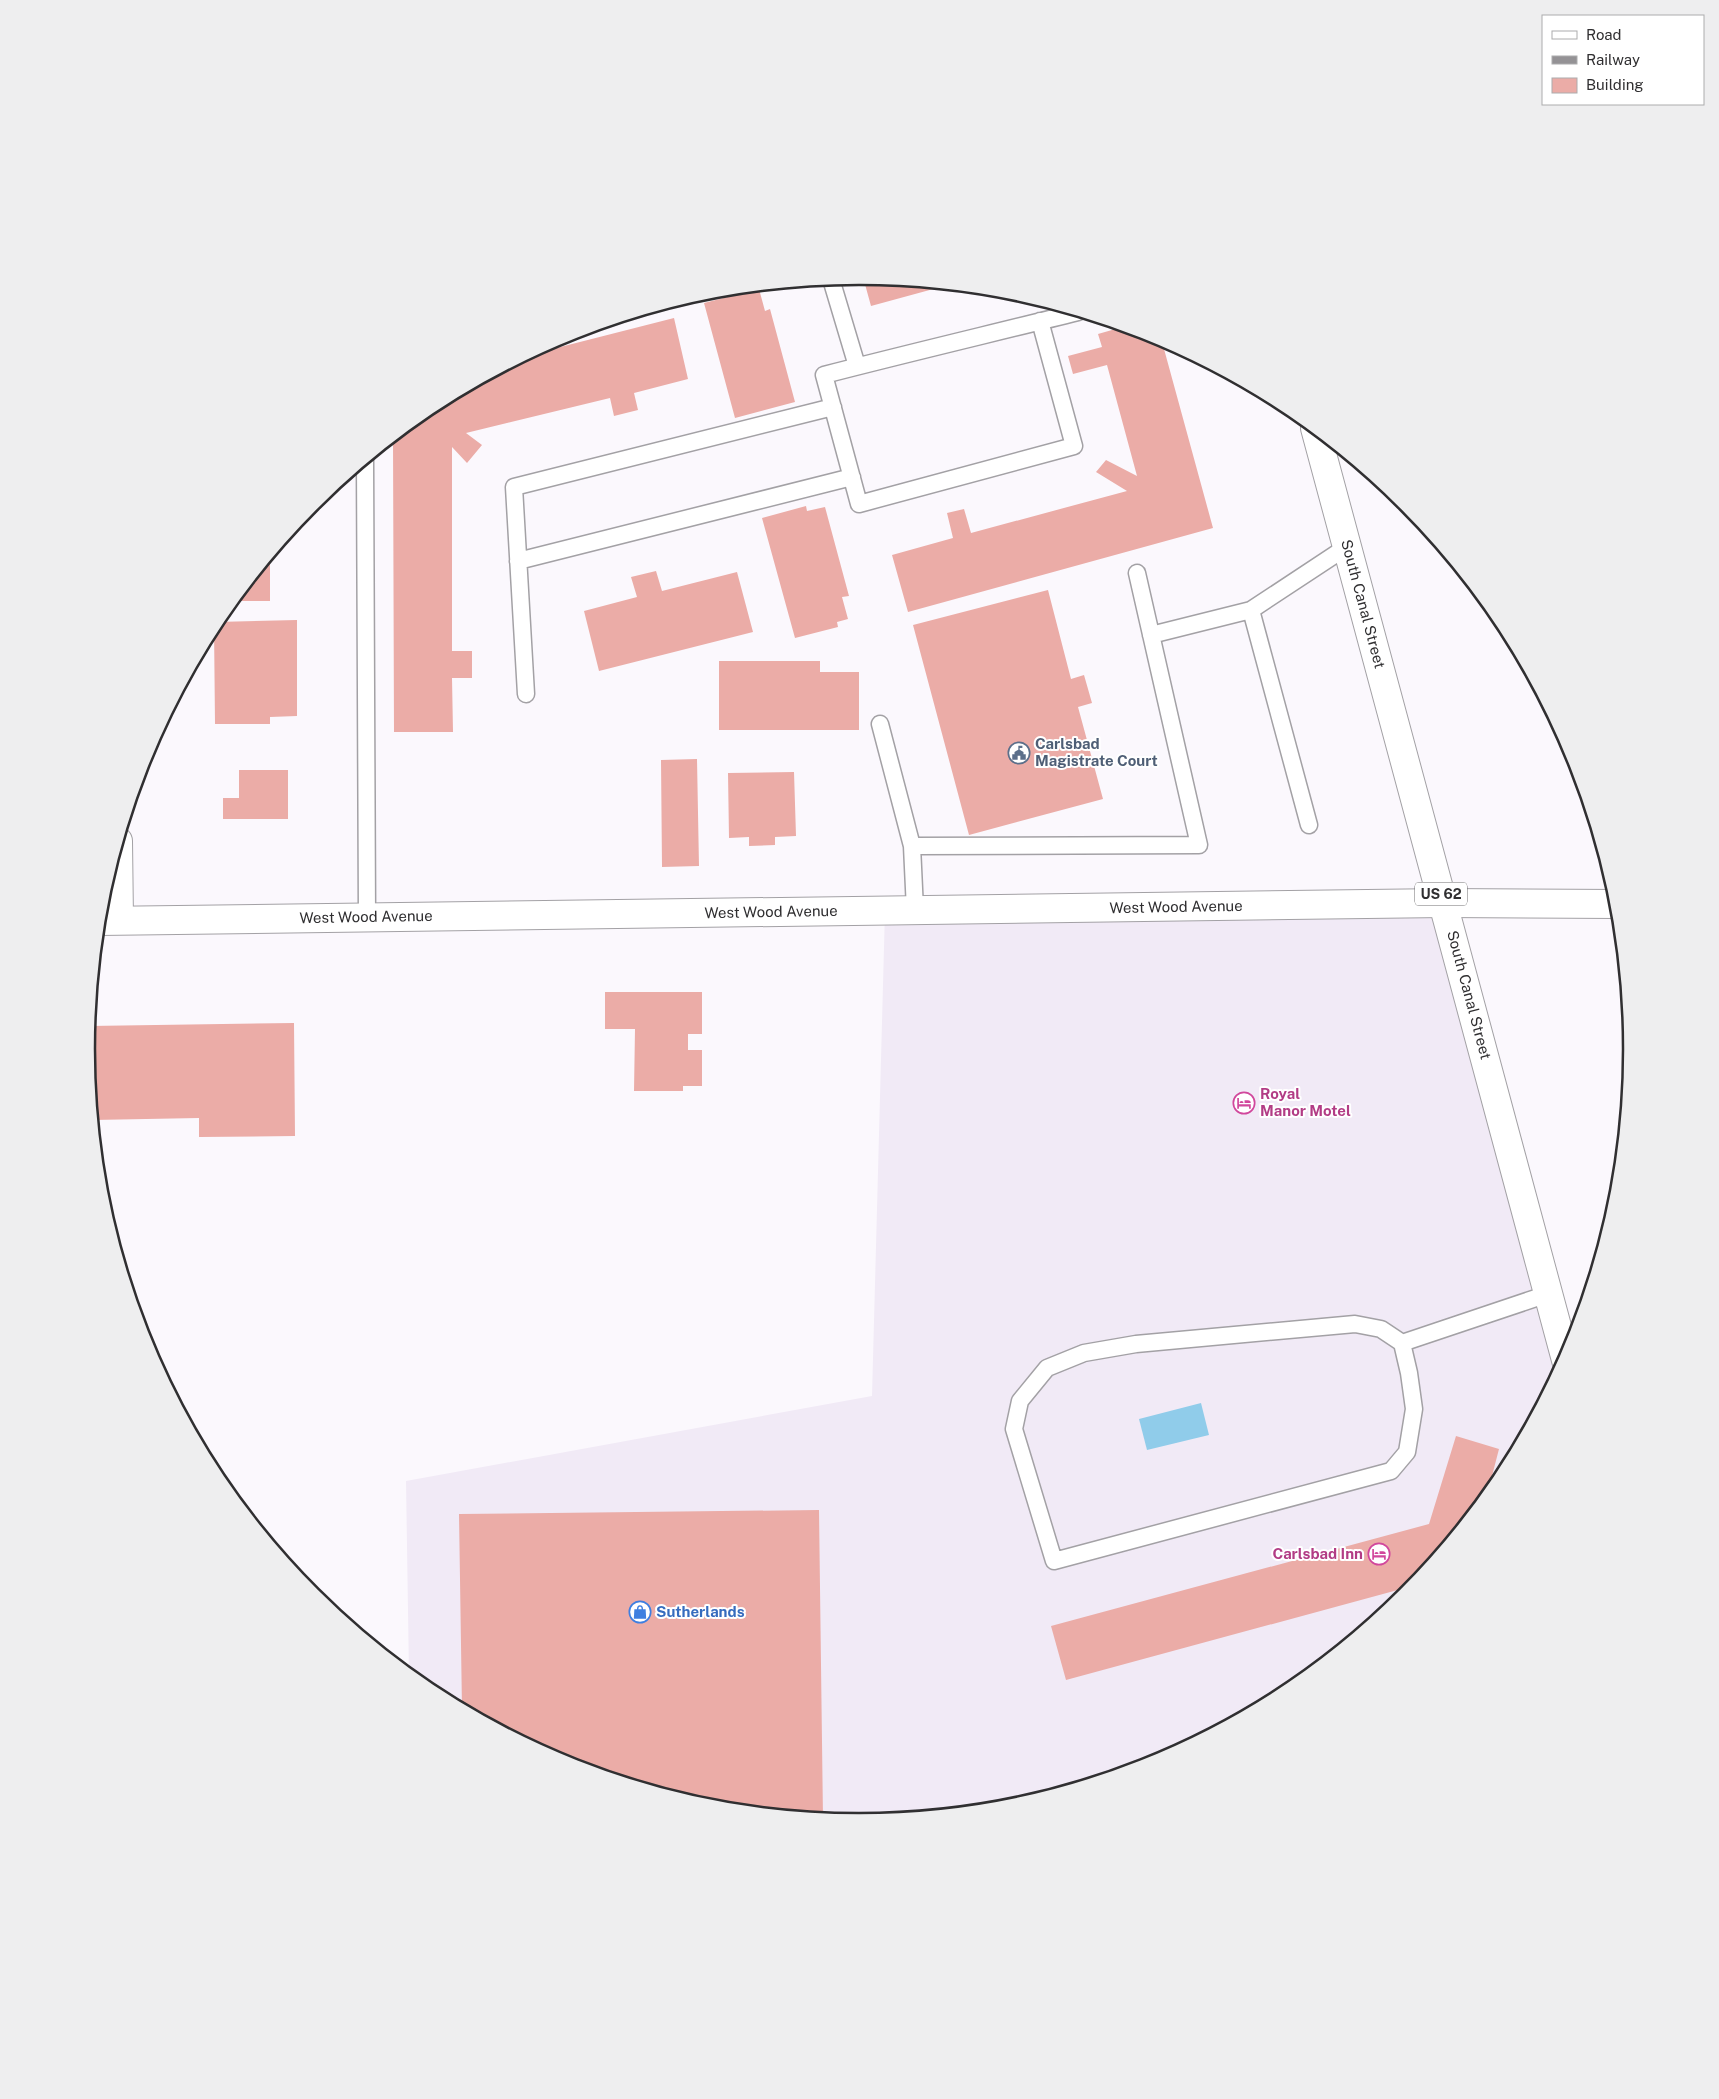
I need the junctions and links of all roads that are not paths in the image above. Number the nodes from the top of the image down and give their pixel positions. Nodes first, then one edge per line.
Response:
1 (833, 286) edge
2 (1068, 314) edge
3 (1040, 321) junction
4 (856, 366) junction
5 (833, 407) junction
6 (1318, 438) edge
7 (365, 467) edge
8 (852, 477) junction
9 (1348, 546) junction
10 (518, 561) junction
11 (1138, 573) dead end
12 (1251, 610) junction
13 (1151, 635) junction
14 (526, 694) dead end
15 (880, 724) dead end
16 (1309, 825) dead end
17 (912, 846) junction
18 (113, 889) edge
19 (1444, 903) junction
20 (1610, 904) edge
21 (915, 910) junction
22 (367, 917) junction
23 (109, 920) edge
24 (1548, 1294) junction
25 (1402, 1343) junction
26 (1563, 1349) edge

1 - 4 lane
2 - 3 lane
3 - 4 lane
3 - 8 lane
4 - 5 lane
5 - 8 lane
5 - 10 lane
6 - 9 main road, South Canal Street / US 62
7 - 22 lane
8 - 10 lane
9 - 12 lane
9 - 19 main road, South Canal Street / US 62
10 - 14 lane
11 - 13 lane
12 - 13 lane
12 - 16 lane
13 - 17 lane
15 - 17 lane
17 - 21 lane
18 - 23 main road
19 - 20 main road, West Wood Avenue
19 - 21 main road, West Wood Avenue
19 - 24 main road, South Canal Street / US 62
21 - 22 main road, West Wood Avenue
22 - 23 main road, West Wood Avenue
24 - 25 lane
24 - 26 main road, South Canal Street / US 62
25 - 25 lane

